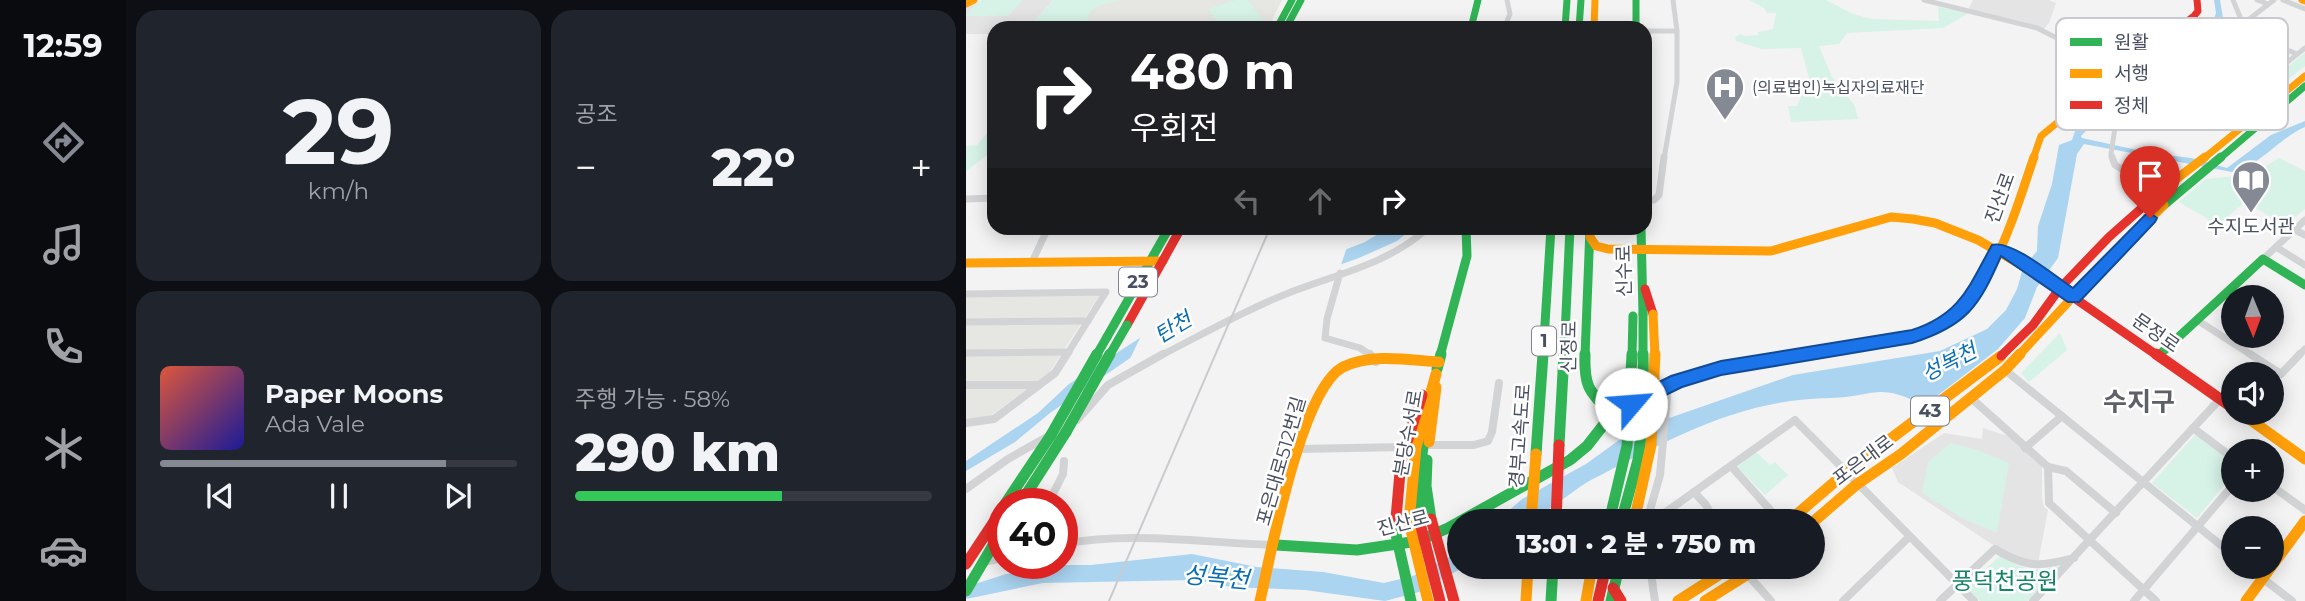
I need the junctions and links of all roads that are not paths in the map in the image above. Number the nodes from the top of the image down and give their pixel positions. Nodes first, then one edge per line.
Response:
1 (974, 0) edge
2 (1301, 0) edge
3 (1478, 0) edge
4 (1507, 0) edge
5 (1567, 0) edge
6 (1581, 0) edge
7 (1595, 0) edge
8 (1636, 0) edge
9 (1673, 0) edge
10 (1924, 0) edge
11 (2197, 0) edge
12 (2233, 0) edge
13 (2257, 0) edge
14 (2283, 0) edge
15 (2271, 2) edge
16 (1289, 3) edge
17 (966, 4) edge
18 (2305, 9) edge
19 (2191, 18) edge
20 (2240, 18) edge
21 (2251, 18) edge
22 (1280, 21) edge
23 (1290, 21) edge
24 (1473, 21) edge
25 (1507, 21) edge
26 (1566, 21) edge
27 (1580, 21) edge
28 (1594, 21) edge
29 (1636, 21) edge
30 (1652, 31) edge
31 (1677, 31) junction
32 (2056, 38) edge
33 (2305, 48) edge
34 (2288, 50) edge
35 (2297, 54) junction
36 (2288, 61) edge
37 (2305, 76) edge
38 (2305, 86) edge
39 (2288, 90) edge
40 (2288, 101) edge
41 (2056, 123) edge
42 (2115, 130) edge
43 (2238, 130) edge
44 (2254, 130) edge
45 (2159, 192) junction
46 (987, 198) edge
47 (966, 199) edge
48 (1652, 200) edge
49 (2305, 220) edge
50 (2295, 230) junction
51 (1045, 235) edge
52 (1165, 235) edge
53 (1177, 235) edge
54 (1420, 235) edge
55 (1466, 235) edge
56 (1551, 235) edge
57 (1570, 235) edge
58 (1590, 235) edge
59 (1591, 235) edge
60 (1641, 235) edge
61 (2305, 235) edge
62 (2276, 247) junction
63 (1997, 248) junction
64 (1618, 250) junction
65 (1642, 251) junction
66 (2263, 259) junction
67 (1151, 261) junction
68 (1163, 261) junction
69 (1032, 262) junction
70 (966, 263) edge
71 (2305, 265) edge
72 (1589, 268) junction
73 (1340, 273) junction
74 (2305, 285) edge
75 (2060, 288) junction
76 (966, 293) edge
77 (2074, 297) junction
78 (1643, 315) junction
79 (2197, 320) junction
80 (1088, 321) junction
81 (966, 322) edge
82 (2305, 349) edge
83 (1069, 352) junction
84 (966, 353) edge
85 (2158, 356) junction
86 (1376, 362) junction
87 (1439, 362) junction
88 (2005, 370) junction
89 (1436, 374) junction
90 (1499, 383) dead end
91 (966, 385) edge
92 (1039, 385) junction
93 (1668, 390) junction
94 (1970, 398) junction
95 (2220, 399) joint
96 (1612, 414) junction
97 (2062, 416) junction
98 (966, 423) edge
99 (2258, 425) edge
100 (2193, 428) junction
101 (1428, 445) junction
102 (1404, 447) junction
103 (2025, 448) junction
104 (1299, 449) junction
105 (2221, 449) edge
106 (2305, 459) edge
107 (1064, 461) dead end
108 (1731, 466) junction
109 (2048, 467) junction
110 (1845, 474) junction
111 (2144, 483) junction
112 (1856, 485) junction
113 (1016, 488) edge
114 (1030, 488) edge
115 (1056, 488) edge
116 (966, 489) edge
117 (1695, 492) junction
118 (2284, 495) edge
119 (2221, 500) edge
120 (1532, 509) edge
121 (1557, 509) edge
122 (1613, 509) edge
123 (1625, 509) edge
124 (1639, 509) edge
125 (1650, 509) edge
126 (1670, 509) edge
127 (1708, 509) edge
128 (1769, 509) edge
129 (1803, 509) edge
130 (2305, 510) edge
131 (1825, 512) edge
132 (2116, 513) junction
133 (1414, 520) junction
134 (2305, 521) edge
135 (2199, 528) junction
136 (987, 532) edge
137 (1909, 537) junction
138 (1078, 541) edge
139 (2090, 542) junction
140 (1276, 545) junction
141 (2221, 545) edge
142 (2284, 550) edge
143 (987, 555) edge
144 (2075, 558) junction
145 (987, 561) edge
146 (966, 564) edge
147 (1527, 579) edge
148 (1552, 579) edge
149 (1590, 579) edge
150 (1603, 579) edge
151 (1615, 579) edge
152 (1652, 579) edge
153 (1712, 579) edge
154 (1738, 579) edge
155 (1752, 579) edge
156 (2263, 579) joint
157 (1957, 585) junction
158 (1613, 588) junction
159 (966, 589) edge
160 (2143, 590) junction
161 (1260, 601) edge
162 (1411, 601) edge
163 (1428, 601) edge
164 (1440, 601) edge
165 (1454, 601) edge
166 (1526, 601) edge
167 (1551, 601) edge
168 (1586, 601) edge
169 (1598, 601) edge
170 (1611, 601) edge
171 (1621, 601) edge
172 (1656, 601) edge
173 (1678, 601) edge
174 (1705, 601) edge
175 (1771, 601) edge
176 (1843, 601) edge
177 (1940, 601) edge
178 (1974, 601) edge
179 (2034, 601) edge
180 (2134, 601) edge
181 (2156, 601) edge
182 (2246, 601) edge
183 (2292, 601) edge

1 - 17 main road
2 - 23 main road
3 - 24 main road
4 - 25 street
5 - 26 main road
6 - 27 main road
7 - 28 main road
8 - 29 main road
9 - 31 street
10 - 32 street
11 - 19 main road, 진산로
12 - 20 street
13 - 15 street
14 - 18 street
15 - 21 street
16 - 22 main road
30 - 31 street
31 - 48 street
33 - 35 street
34 - 35 street
35 - 36 street
37 - 39 main road, 포은대로 / 43
38 - 40 main road, 포은대로 / 43
41 - 63 main road, 진산로
42 - 45 street
43 - 45 main road, 포은대로 / 43
44 - 77 main road, 포은대로 / 43
45 - 75 main road, 포은대로 / 43
46 - 47 street
49 - 50 street
50 - 61 street
50 - 62 street
51 - 69 street
52 - 67 main road, 23
53 - 68 main road, 23
54 - 73 street
55 - 87 main road
56 - 120 main road, 경부고속도로 / 1, bridge
57 - 121 main road, 경부고속도로 / 1, bridge
58 - 72 main road, 신정로
59 - 64 main road
60 - 65 main road, 신수로
62 - 66 street
62 - 71 street
63 - 65 main road, 문정로
63 - 75 main road, 문정로
63 - 93 main road, 진산로
64 - 65 main road, 문정로
64 - 72 main road
65 - 78 main road, 신수로
66 - 74 main road
66 - 79 main road
67 - 68 main road
67 - 69 main road
67 - 113 main road, 23, bridge
68 - 114 main road, 23, bridge
69 - 70 main road
72 - 96 main road, 신정로
73 - 86 street
73 - 116 street
75 - 77 main road, 문정로
75 - 110 main road, 포은대로 / 43
76 - 80 street
77 - 85 main road, 문정로
77 - 88 main road, 포은대로 / 43
78 - 122 main road, bridge
78 - 123 main road, bridge
78 - 124 main road, bridge
79 - 82 street
79 - 85 main road
80 - 81 street
80 - 83 street
83 - 84 street
83 - 92 street
85 - 95 main road, 문정로
86 - 87 main road, 포은대로512번길
86 - 104 main road, 포은대로512번길
87 - 89 main road
88 - 94 main road, 포은대로 / 43
88 - 97 street
89 - 101 main road
89 - 102 main road
89 - 133 main road, 분당수서로
90 - 101 street
91 - 92 street
92 - 98 street
93 - 96 main road, 진산로
93 - 125 street
94 - 103 street
94 - 112 main road, 포은대로 / 43
95 - 100 street
96 - 140 main road, 진산로
97 - 103 street
97 - 111 street
99 - 106 main road
100 - 105 street
100 - 111 street
101 - 165 main road, bridge
102 - 104 street
102 - 162 main road, bridge
103 - 109 street
104 - 140 main road, 포은대로512번길
107 - 115 street
108 - 110 street, 포은대로
108 - 117 street, 포은대로
108 - 128 street
109 - 132 street
109 - 139 street
110 - 112 street
110 - 129 main road, 포은대로 / 43
111 - 132 street
111 - 135 street
112 - 131 main road, 포은대로 / 43
112 - 137 street
117 - 126 street, 포은대로
117 - 127 street
118 - 130 street
119 - 135 street
132 - 139 street
133 - 163 main road, 분당수서로, bridge
133 - 164 main road, 분당수서로, bridge
134 - 142 main road
135 - 141 street
135 - 160 street
136 - 146 main road, 23
137 - 157 street
137 - 176 street
138 - 140 street, 진산로
139 - 144 street
139 - 160 street
140 - 161 main road, 포은대로512번길
143 - 159 main road, bridge
144 - 157 street
144 - 179 street
145 - 146 street
147 - 166 main road
148 - 167 main road
149 - 168 main road
150 - 169 main road
151 - 158 main road
152 - 172 street
153 - 173 main road
154 - 174 main road
155 - 175 street
156 - 182 main road
156 - 183 street
157 - 177 street
157 - 178 street
158 - 170 main road
158 - 171 main road
160 - 180 street
160 - 181 street

